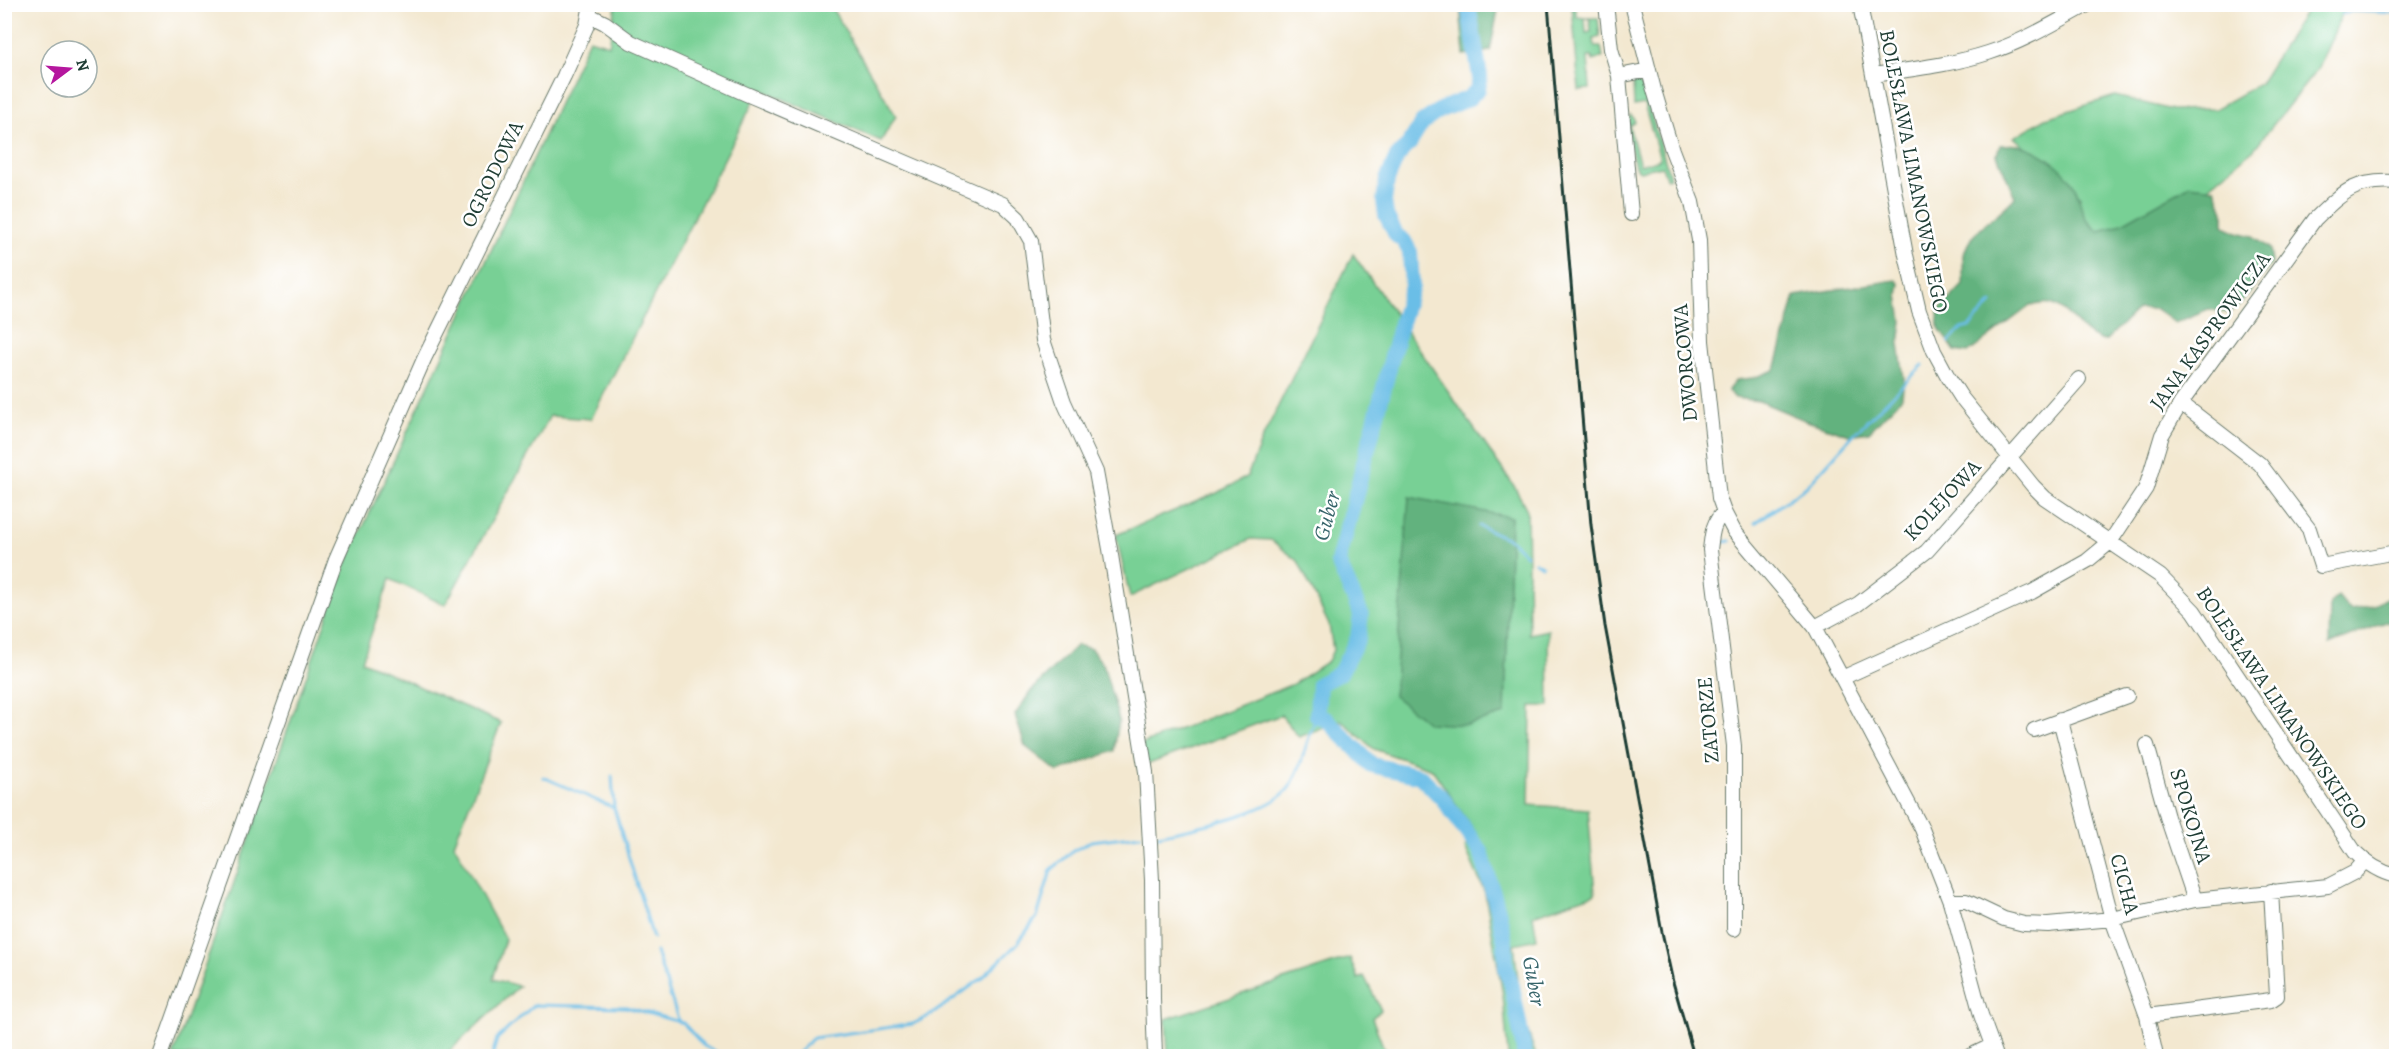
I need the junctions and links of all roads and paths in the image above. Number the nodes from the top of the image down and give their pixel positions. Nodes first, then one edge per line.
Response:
1 (1606, 4) edge
2 (1632, 4) edge
3 (1860, 4) edge
4 (2081, 6) edge
5 (590, 10) edge
6 (1650, 70) junction
7 (1874, 75) junction
8 (1619, 76) junction
9 (2397, 182) edge
10 (1631, 214) dead end
11 (2079, 379) dead end
12 (2181, 403) junction
13 (2009, 458) junction
14 (1724, 512) junction
15 (2110, 542) junction
16 (2397, 552) edge
17 (1815, 627) junction
18 (1842, 678) junction
19 (2127, 696) dead end
20 (2060, 720) junction
21 (2034, 730) dead end
22 (2147, 745) dead end
23 (2364, 862) junction
24 (2397, 876) edge
25 (2271, 891) junction
26 (2195, 900) junction
27 (1950, 901) junction
28 (2112, 919) junction
29 (1734, 929) dead end
30 (2147, 1016) junction
31 (1994, 1051) edge
32 (160, 1056) edge
33 (1155, 1056) edge
34 (1970, 1056) edge
35 (2156, 1056) edge

1 - 8 street
2 - 6 street, DWORCOWA
3 - 7 street, BOLESŁAWA LIMANOWSKIEGO
4 - 7 street
5 - 32 street, OGRODOWA
5 - 33 street
6 - 8 street
6 - 14 street, DWORCOWA
7 - 13 street, BOLESŁAWA LIMANOWSKIEGO
8 - 10 street
9 - 12 street, JANA KASPROWICZA
11 - 13 street, KOLEJOWA
12 - 15 street, JANA KASPROWICZA
12 - 16 street
13 - 15 street, BOLESŁAWA LIMANOWSKIEGO
13 - 17 street, KOLEJOWA
14 - 17 street, DWORCOWA
14 - 29 street, ZATORZE
15 - 18 street, JANA KASPROWICZA
15 - 23 street, BOLESŁAWA LIMANOWSKIEGO
17 - 18 street, DWORCOWA
18 - 27 street, DWORCOWA
19 - 20 street
20 - 21 street
20 - 28 street, CICHA
22 - 26 street, SPOKOJNA
23 - 24 street
23 - 25 street
25 - 26 street
25 - 30 street
26 - 28 street
27 - 28 street
27 - 31 street, DWORCOWA
28 - 30 street, CICHA
30 - 35 street, CICHA
31 - 34 street

